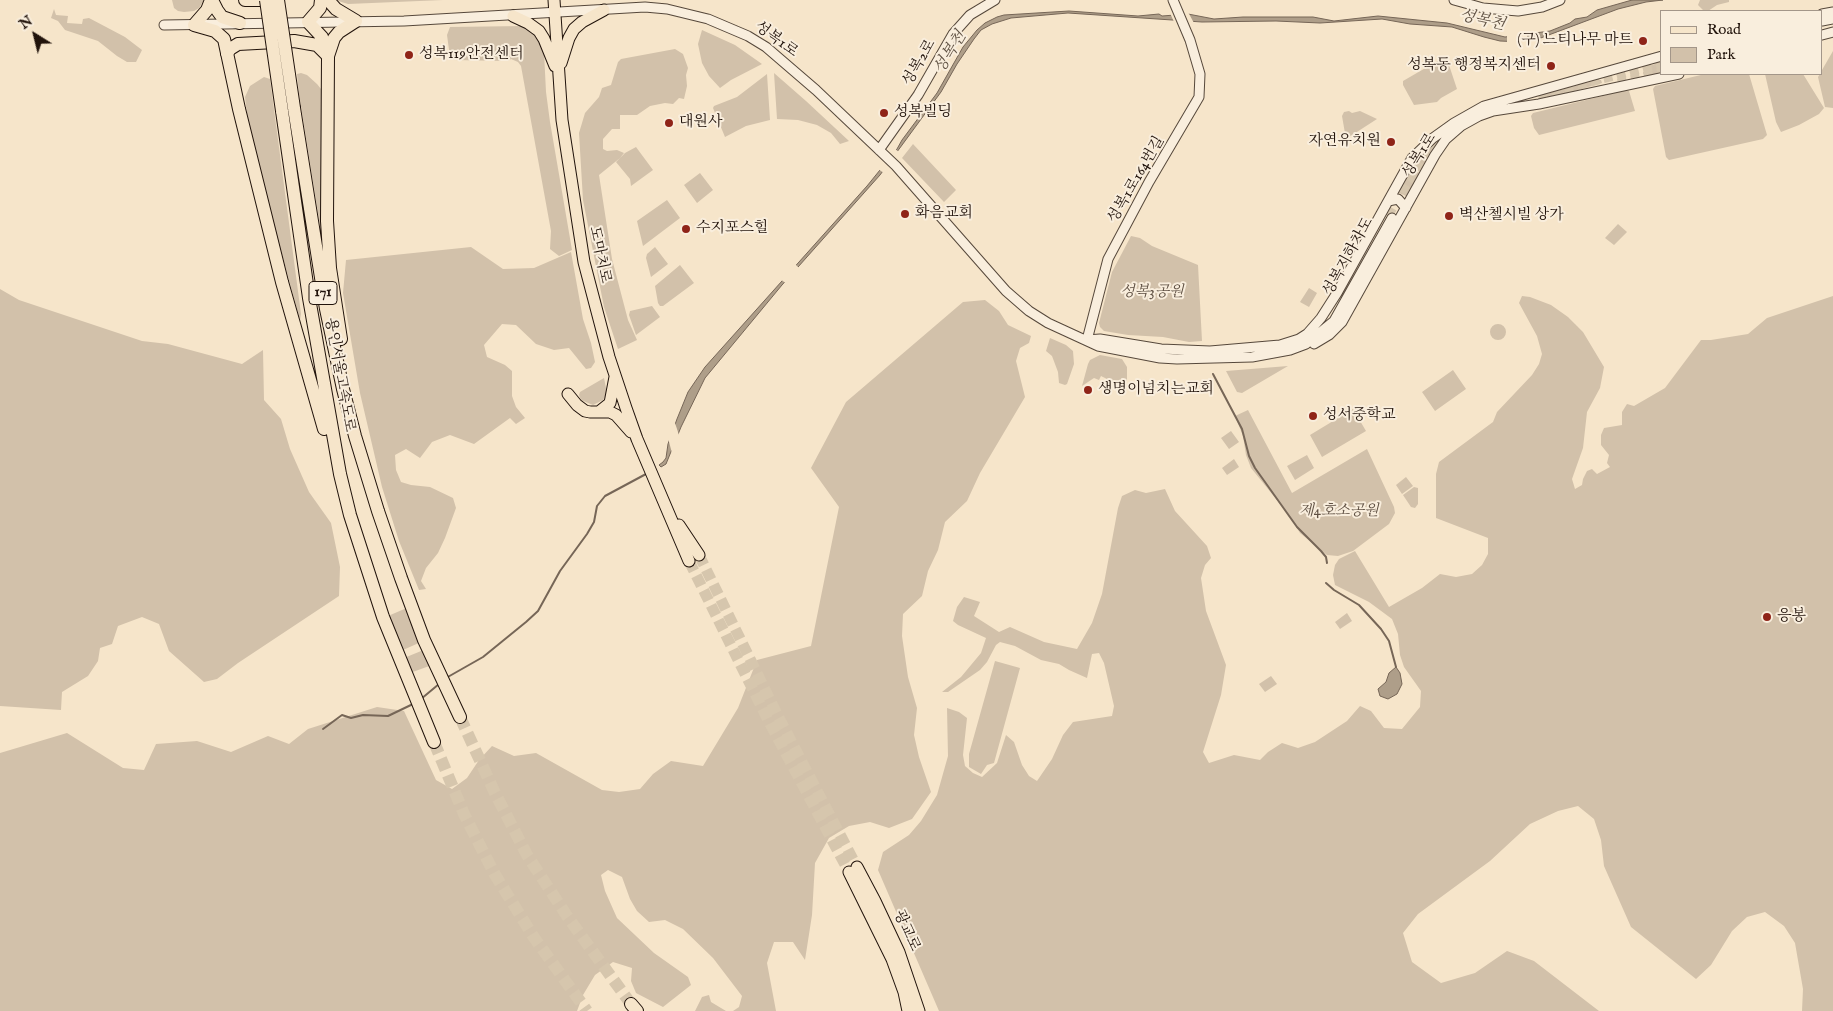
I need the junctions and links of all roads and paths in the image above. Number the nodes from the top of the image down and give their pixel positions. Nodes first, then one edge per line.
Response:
1 (212, 0) edge
2 (245, 0) edge
3 (268, 0) edge
4 (278, 0) edge
5 (321, 0) edge
6 (328, 0) edge
7 (995, 0) edge
8 (1454, 0) edge
9 (1560, 0) edge
10 (1174, 2) edge
11 (554, 6) edge
12 (604, 10) junction
13 (513, 16) junction
14 (356, 21) junction
15 (308, 22) junction
16 (240, 23) junction
17 (164, 25) dead end
18 (194, 25) junction
19 (224, 39) junction
20 (227, 54) junction
21 (328, 56) junction
22 (1660, 57) edge
23 (558, 75) junction
24 (1596, 75) junction
25 (1670, 75) edge
26 (1597, 91) junction
27 (288, 110) junction
28 (882, 153) junction
29 (1412, 158) junction
30 (1428, 167) junction
31 (1388, 201) junction
32 (1406, 208) junction
33 (1390, 217) tunnel mouth
34 (1336, 313) junction
35 (1307, 334) junction
36 (1087, 340) junction
37 (1290, 350) junction
38 (615, 376) junction
39 (568, 394) dead end
40 (600, 411) junction
41 (637, 439) junction
42 (340, 474) junction
43 (367, 474) junction
44 (694, 558) tunnel mouth
45 (460, 717) tunnel mouth
46 (434, 742) tunnel mouth
47 (908, 1011) edge
48 (919, 1011) edge

1 - 16 highway
1 - 18 highway
2 - 3 highway
3 - 27 highway, 용인서울고속도로 / 171, bridge
4 - 27 highway, 용인서울고속도로 / 171, bridge
5 - 15 highway
6 - 14 highway
7 - 28 street, 성복2로
8 - 9 street
10 - 36 street, 성복1로164번길
11 - 12 street, 성복1로
11 - 13 street, 성복1로
11 - 23 main road, 도마치로
12 - 23 main road
12 - 28 street, 성복1로
13 - 14 street, 성복1로
13 - 23 main road
14 - 15 street, 성복1로
14 - 21 highway
15 - 16 street, 성복1로
15 - 21 highway
16 - 18 street, 성복1로
16 - 19 highway
17 - 18 street, 성복1로
18 - 19 highway
19 - 20 highway
20 - 21 highway
20 - 42 highway
21 - 43 highway
22 - 24 street, 성복1로
23 - 38 main road, 도마치로
24 - 26 street
24 - 29 street, 성복1로
25 - 26 street, 성복1로
26 - 30 street, 성복1로
27 - 42 highway, 용인서울고속도로 / 171
27 - 43 highway, 용인서울고속도로 / 171
28 - 36 street, 성복1로
29 - 30 street
29 - 31 street, 성복1로
30 - 32 street, 성복1로
31 - 32 street
31 - 35 street, 성복1로
32 - 37 street, 성복1로
33 - 34 street, 성복지하차도
34 - 35 street, 성복1로
34 - 37 street, 성복1로
35 - 36 street, 성복1로
36 - 37 street, 성복1로
38 - 40 main road
38 - 41 main road, 도마치로
39 - 40 main road
40 - 41 main road
41 - 44 main road, 도마치로
42 - 46 highway, 용인서울고속도로 / 171
43 - 45 highway, 용인서울고속도로 / 171
47 - 48 main road, 광교로

